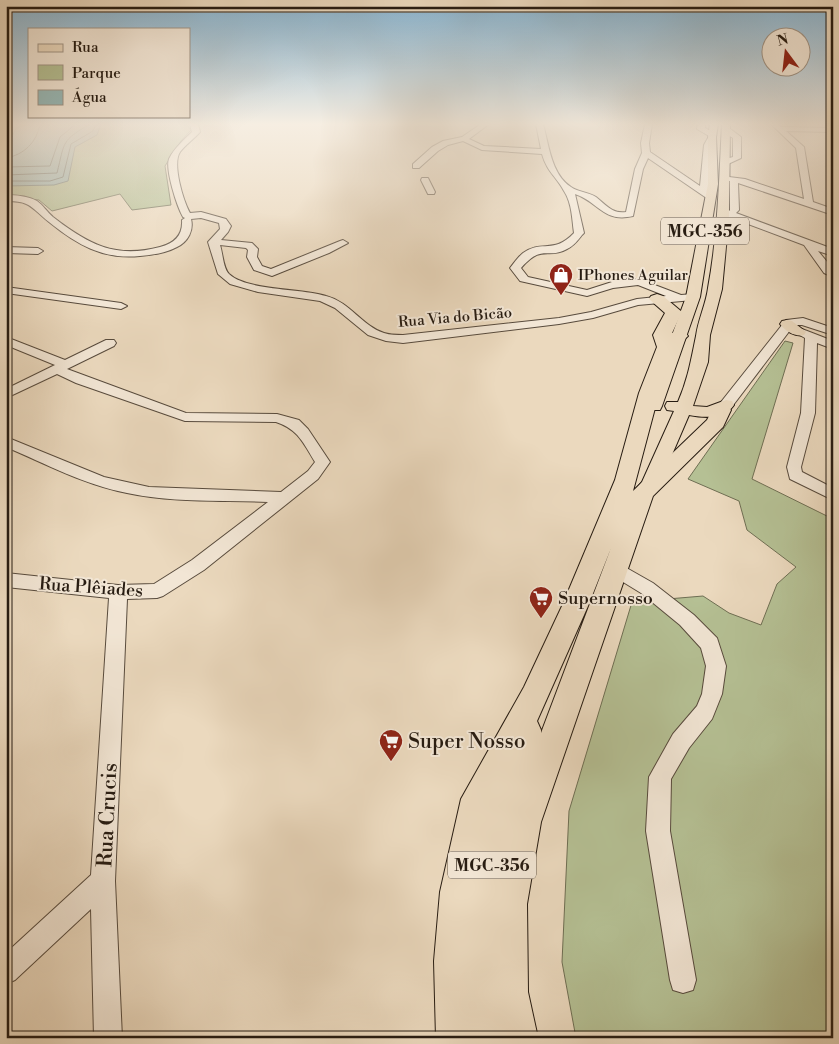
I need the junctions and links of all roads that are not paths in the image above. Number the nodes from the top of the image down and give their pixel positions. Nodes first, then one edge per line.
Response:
1 (175, 173) edge
2 (553, 173) edge
3 (638, 173) edge
4 (677, 173) edge
5 (713, 173) edge
6 (727, 173) edge
7 (804, 173) edge
8 (425, 180) dead end
9 (729, 180) junction
10 (568, 189) junction
11 (431, 192) dead end
12 (710, 194) junction
13 (6, 198) edge
14 (809, 204) junction
15 (833, 212) edge
16 (186, 218) junction
17 (729, 219) junction
18 (213, 242) junction
19 (806, 242) junction
20 (344, 243) dead end
21 (6, 250) edge
22 (38, 251) dead end
23 (833, 254) edge
24 (515, 268) joint
25 (833, 274) edge
26 (6, 290) edge
27 (659, 295) junction
28 (684, 302) junction
29 (121, 306) dead end
30 (794, 332) junction
31 (833, 332) edge
32 (6, 341) edge
33 (110, 343) dead end
34 (833, 345) edge
35 (673, 346) junction
36 (27, 349) junction
37 (6, 350) edge
38 (696, 360) junction
39 (61, 367) junction
40 (659, 390) junction
41 (6, 394) edge
42 (682, 403) junction
43 (724, 407) junction
44 (6, 440) edge
45 (635, 486) junction
46 (833, 496) edge
47 (284, 497) junction
48 (616, 568) junction
49 (6, 580) edge
50 (118, 592) junction
51 (535, 696) junction
52 (104, 881) junction
53 (6, 971) edge
54 (683, 980) dead end
55 (108, 1038) edge
56 (457, 1038) edge
57 (486, 1038) edge
58 (517, 1038) edge

1 - 16 street
2 - 10 street
3 - 10 street
4 - 12 street
5 - 12 main road, MGC-356
6 - 9 main road, MGC-356
7 - 14 street
8 - 11 street
9 - 14 street
9 - 17 main road, MGC-356
10 - 24 street
12 - 28 main road, MGC-356
13 - 16 street
14 - 15 street
16 - 18 street
17 - 19 street
17 - 38 main road, MGC-356
18 - 20 street
18 - 27 street, Rua Via do Bicão
19 - 23 street
19 - 25 street
21 - 22 street
24 - 27 street
26 - 29 street
27 - 28 highway
28 - 35 highway
30 - 31 street
30 - 34 street
30 - 43 street
30 - 46 street
32 - 36 street
33 - 39 street
35 - 38 main road
35 - 40 main road, MGC-356
35 - 45 highway, MGC-356
36 - 37 street
36 - 39 street
38 - 42 main road, MGC-356
39 - 41 street
39 - 47 street, Rua Plêiades
40 - 42 main road
40 - 45 main road, MGC-356
42 - 43 main road
42 - 45 main road, MGC-356
43 - 45 highway
44 - 47 street
45 - 48 highway, MGC-356
45 - 51 highway, MGC-356
47 - 50 street, Rua Plêiades
48 - 54 street
48 - 58 highway, MGC-356
49 - 50 street, Rua Plêiades
50 - 52 street, Rua Crucis
51 - 56 highway
51 - 57 highway, MGC-356
52 - 53 street
52 - 55 street, Rua Crucis

